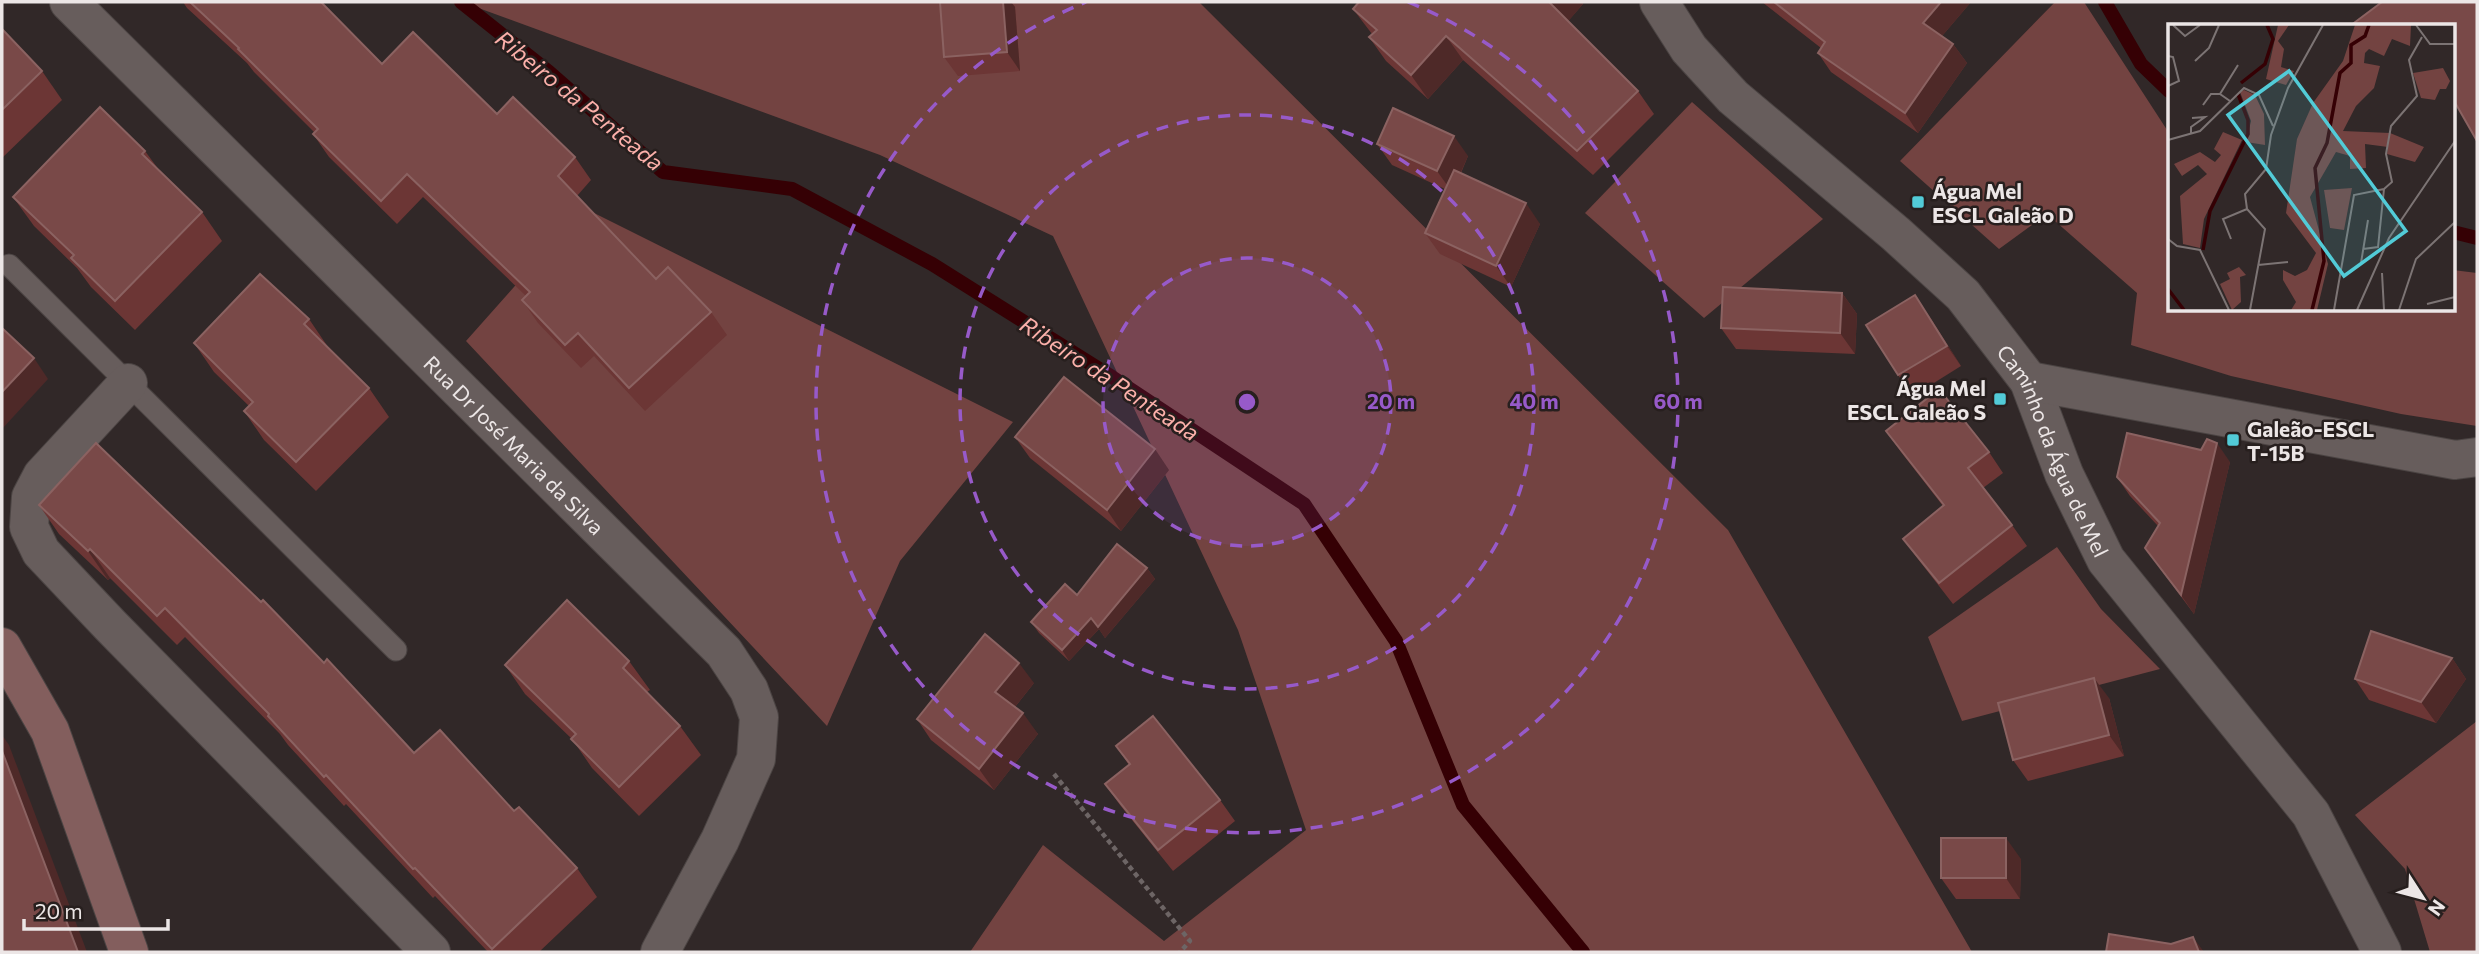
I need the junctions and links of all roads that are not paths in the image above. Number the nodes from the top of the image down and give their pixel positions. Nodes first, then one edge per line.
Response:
1 (69, 2) edge
2 (1659, 2) edge
3 (9, 265) dead end
4 (2029, 381) junction
5 (128, 383) junction
6 (2477, 457) edge
7 (2, 647) edge
8 (396, 650) dead end
9 (129, 952) edge
10 (431, 952) edge
11 (660, 952) edge
12 (2382, 952) edge

1 - 11 street, Rua Dr José Maria da Silva
2 - 4 street, Caminho da Água de Mel
3 - 5 lane
4 - 6 street
4 - 12 street, Caminho da Água de Mel
5 - 8 lane
5 - 10 street
7 - 9 street

